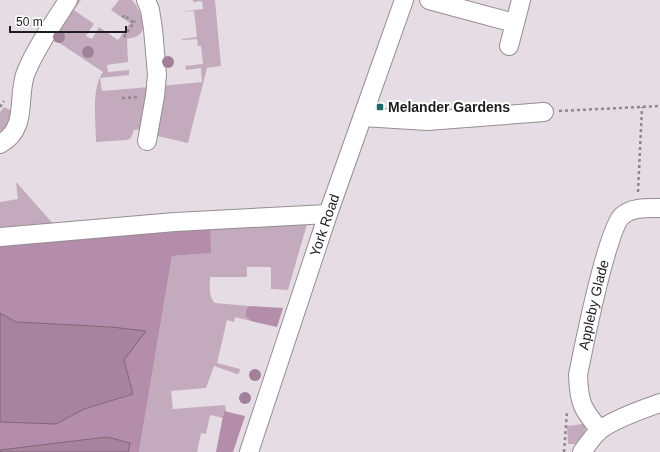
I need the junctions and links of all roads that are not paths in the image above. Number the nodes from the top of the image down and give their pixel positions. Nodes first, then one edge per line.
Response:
1 (68, 0) edge
2 (146, 0) edge
3 (404, 0) edge
4 (429, 0) edge
5 (521, 0) edge
6 (514, 23) junction
7 (509, 46) dead end
8 (544, 112) road end
9 (363, 117) junction
10 (147, 141) dead end
11 (0, 144) edge
12 (660, 208) edge
13 (328, 214) junction
14 (0, 237) edge
15 (660, 403) edge
16 (600, 430) junction
17 (249, 452) edge
18 (582, 452) edge

1 - 11 street
2 - 10 street
3 - 9 street, York Road
4 - 6 street
5 - 6 street
6 - 7 street
8 - 9 street
9 - 13 street, York Road
12 - 16 street, Appleby Glade
13 - 14 street
13 - 17 street, York Road
15 - 16 street
16 - 18 street

